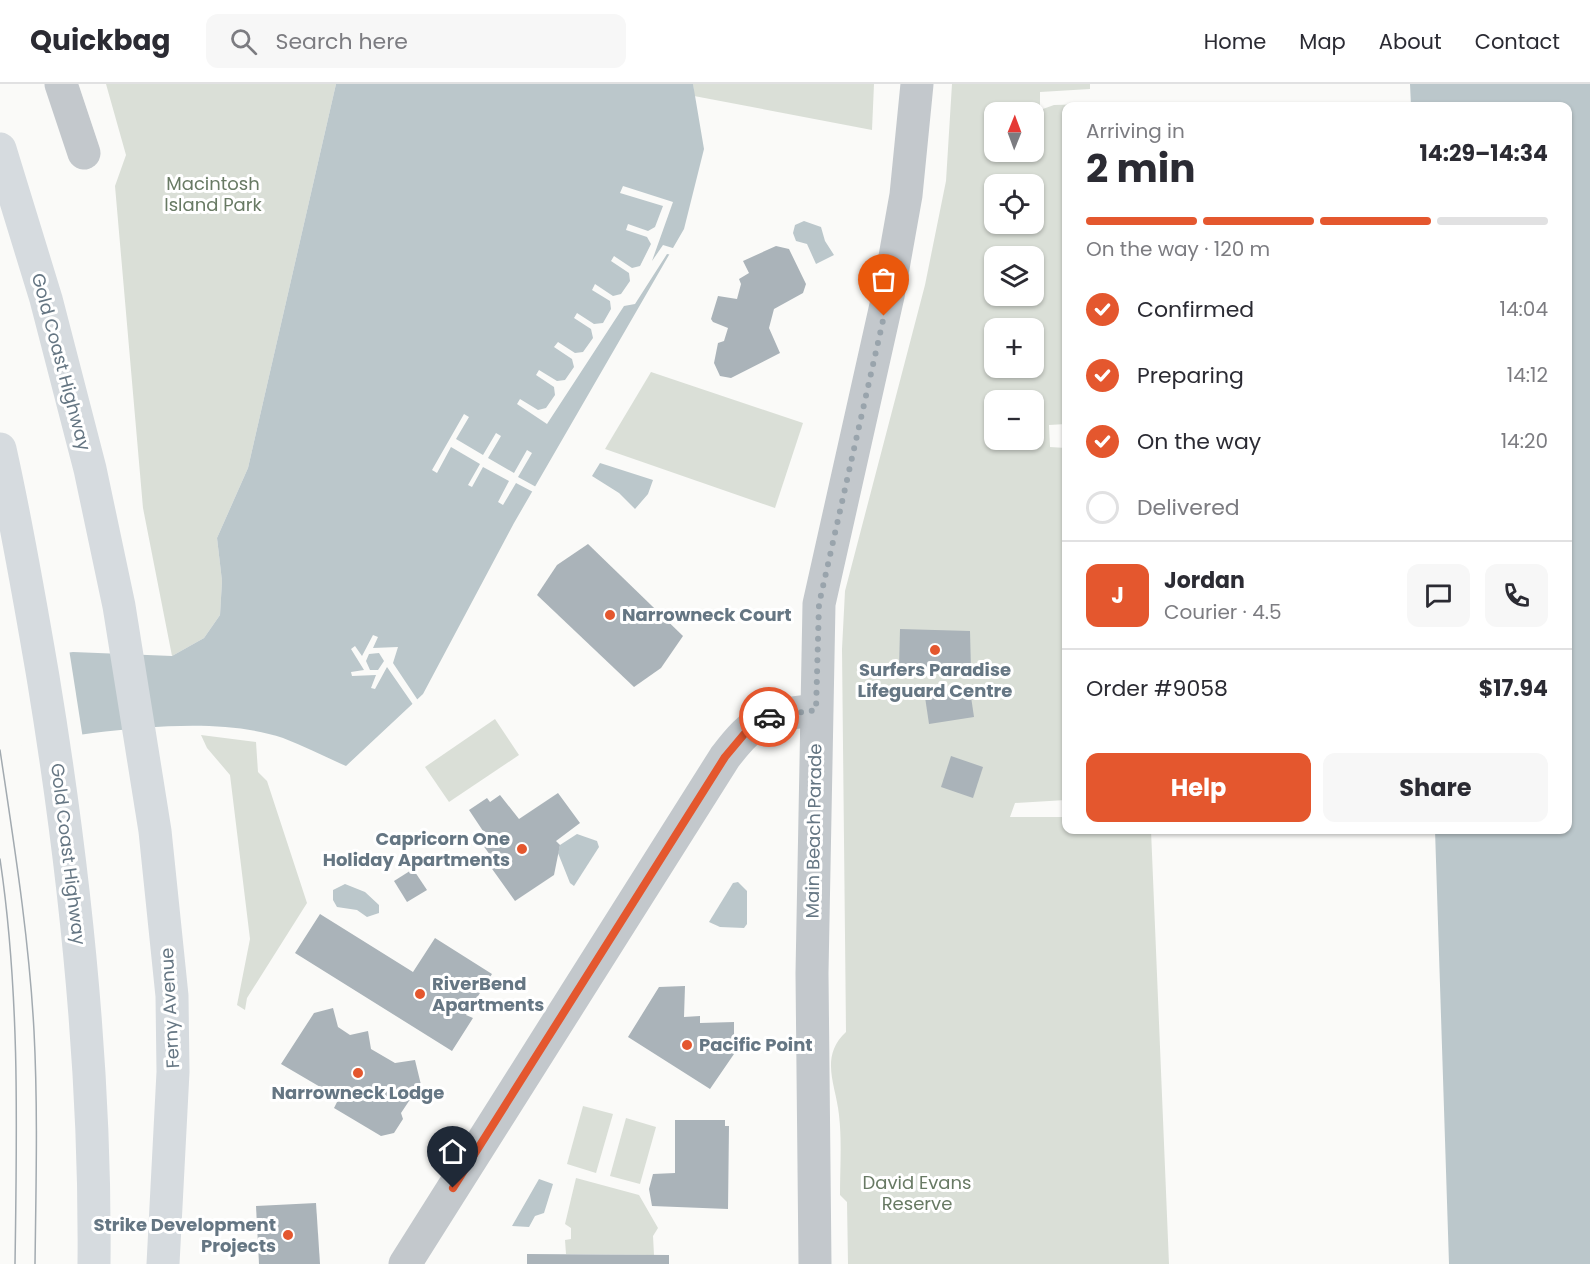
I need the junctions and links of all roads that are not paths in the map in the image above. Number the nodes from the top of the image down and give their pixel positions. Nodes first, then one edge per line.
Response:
1 (61, 84) edge
2 (917, 84) edge
3 (0, 149) edge
4 (84, 153) dead end
5 (0, 449) edge
6 (8, 512) edge
7 (816, 710) junction
8 (141, 756) joint
9 (94, 1264) edge
10 (163, 1264) edge
11 (405, 1264) edge
12 (815, 1264) edge

1 - 4 street
2 - 7 street, Main Beach Parade
3 - 8 highway, Gold Coast Highway
5 - 6 highway, Gold Coast Highway
6 - 9 highway, Gold Coast Highway
7 - 11 street
7 - 12 street, Main Beach Parade
8 - 10 highway, Ferny Avenue

